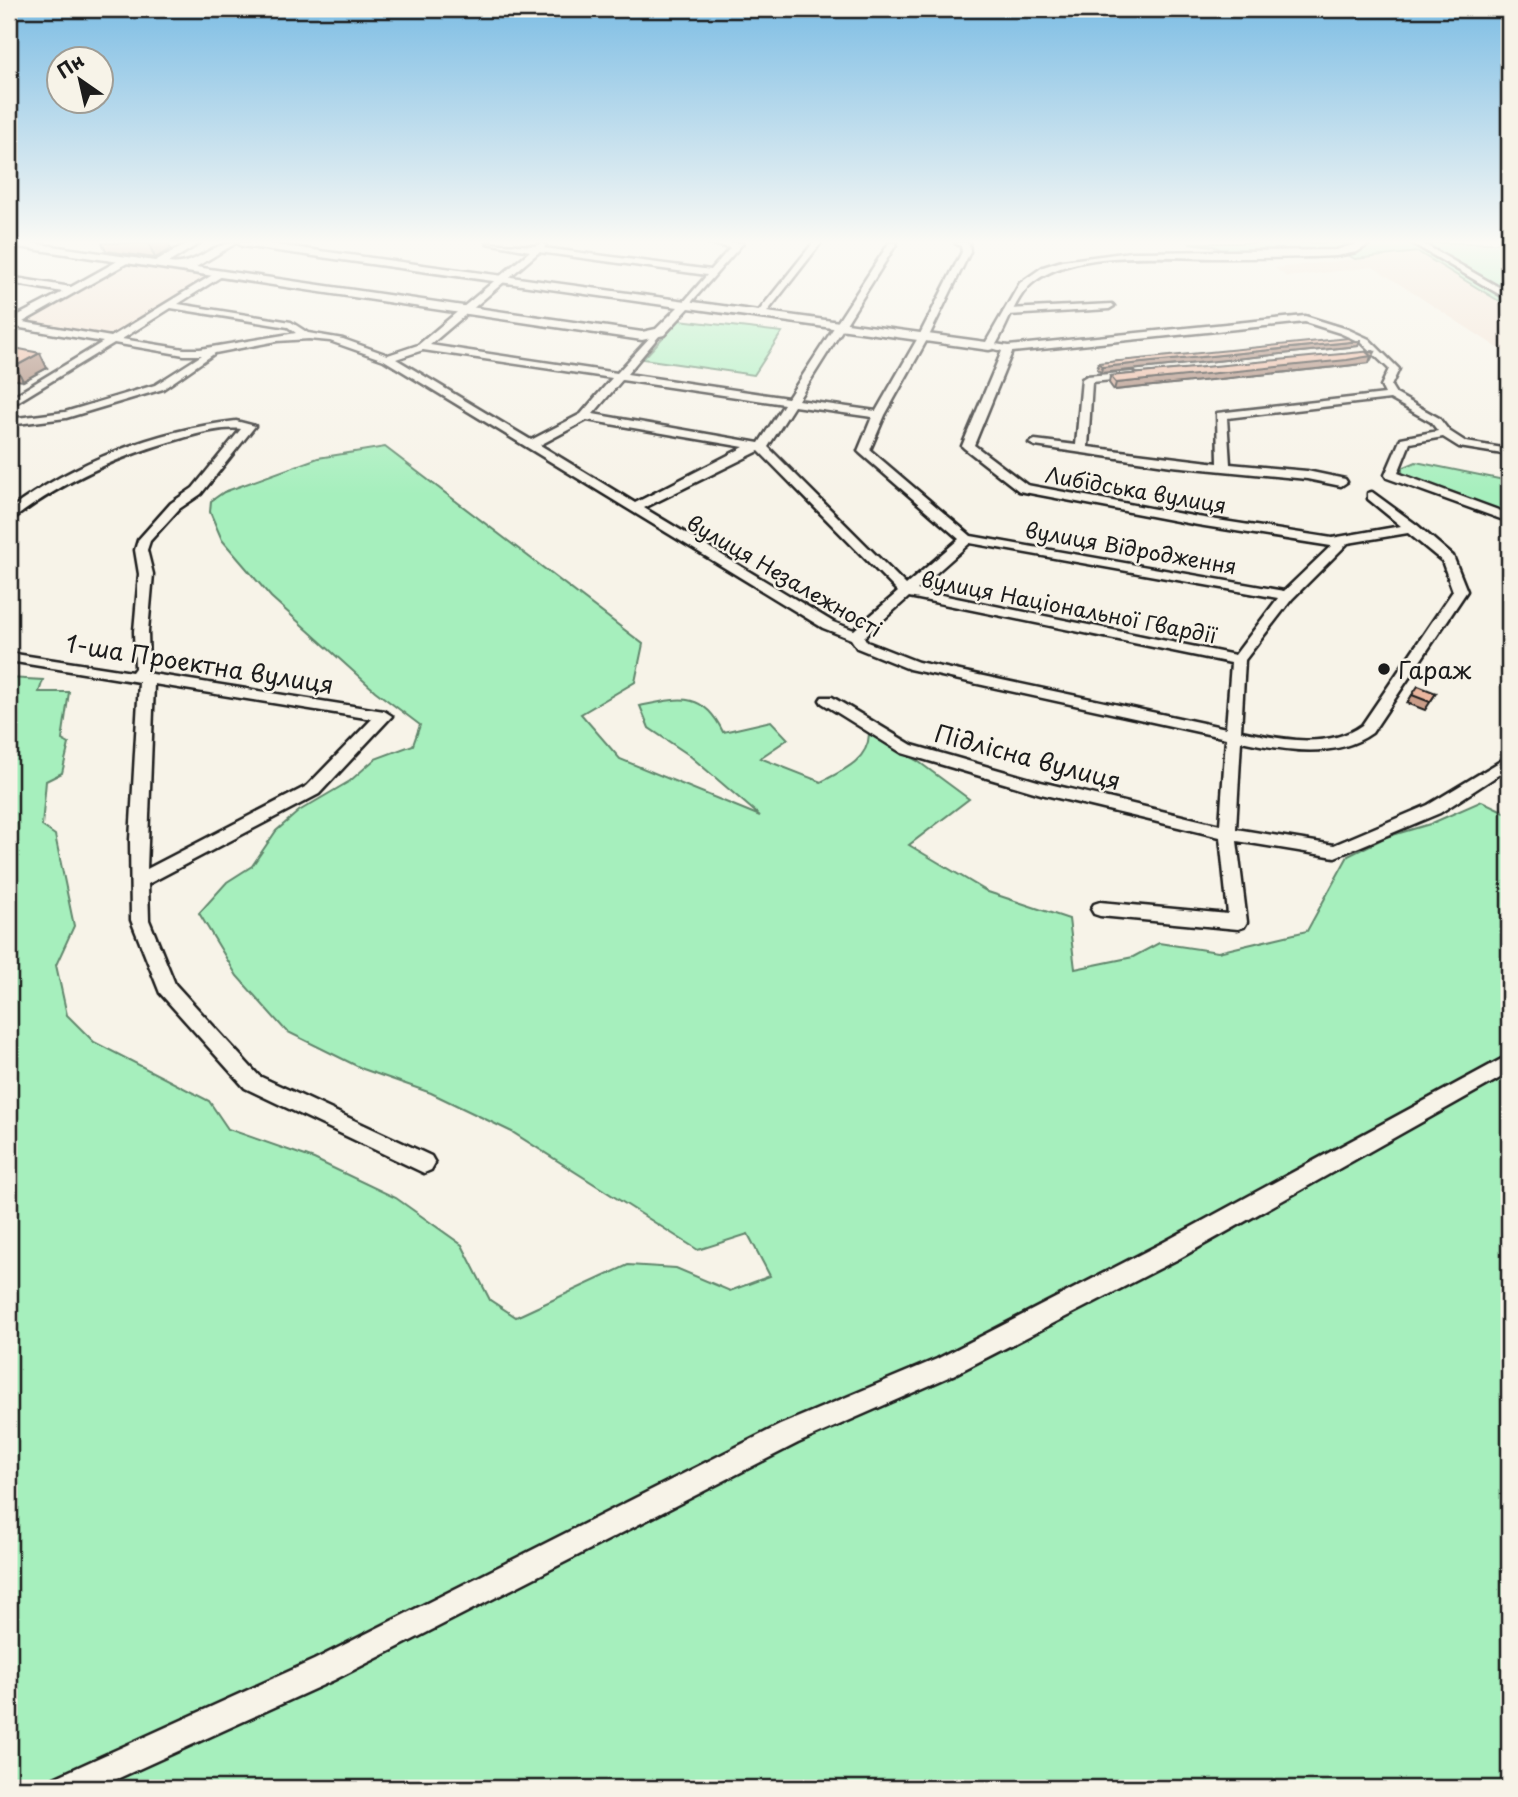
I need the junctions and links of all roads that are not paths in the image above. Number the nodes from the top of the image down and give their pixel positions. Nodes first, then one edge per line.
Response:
1 (29, 327) edge
2 (135, 327) edge
3 (294, 327) edge
4 (445, 327) edge
5 (585, 327) edge
6 (663, 327) edge
7 (839, 327) edge
8 (854, 327) edge
9 (929, 327) edge
10 (1001, 327) edge
11 (1227, 327) edge
12 (1334, 327) edge
13 (306, 336) junction
14 (654, 336) junction
15 (924, 336) junction
16 (114, 340) junction
17 (989, 346) junction
18 (422, 347) junction
19 (1008, 349) junction
20 (1379, 350) junction
21 (1354, 353) edge
22 (210, 354) junction
23 (388, 358) junction
24 (1140, 374) edge
25 (622, 375) junction
26 (1392, 396) junction
27 (790, 401) junction
28 (9, 404) edge
29 (879, 415) junction
30 (585, 416) junction
31 (9, 422) edge
32 (1444, 433) junction
33 (1035, 443) dead end
34 (531, 445) junction
35 (762, 447) junction
36 (1082, 447) junction
37 (1509, 452) edge
38 (1224, 465) junction
39 (1341, 482) dead end
40 (1372, 496) dead end
41 (634, 508) junction
42 (9, 516) edge
43 (1509, 517) edge
44 (1413, 528) junction
45 (967, 539) junction
46 (1344, 540) junction
47 (906, 592) junction
48 (1287, 596) junction
49 (856, 636) junction
50 (9, 657) edge
51 (1238, 660) junction
52 (142, 676) junction
53 (827, 700) dead end
54 (1231, 734) junction
55 (1509, 761) edge
56 (1228, 831) junction
57 (139, 881) junction
58 (1100, 909) dead end
59 (1509, 1063) edge
60 (424, 1163) dead end
61 (64, 1788) edge

1 - 16 street, вулиця Незалежності
2 - 16 street
3 - 13 street
4 - 18 street
5 - 14 main road
6 - 14 main road
7 - 27 street
8 - 15 main road
9 - 15 street
10 - 17 main road
11 - 19 street
12 - 20 street
13 - 22 street, вулиця Незалежності
13 - 23 street, вулиця Незалежності
14 - 25 street
15 - 17 main road
15 - 29 street
16 - 22 street, вулиця Незалежності
16 - 28 street
17 - 19 street
18 - 23 street
18 - 25 street
19 - 46 street, Либідська вулиця
20 - 21 street
20 - 26 street
22 - 31 street
23 - 34 street, вулиця Незалежності
24 - 36 street
25 - 27 street
25 - 30 street
26 - 32 street
26 - 38 street
27 - 29 street
27 - 35 street
29 - 45 street
30 - 34 street
30 - 35 street
32 - 37 street
32 - 43 street
33 - 36 street
34 - 41 street, вулиця Незалежності
35 - 41 street
35 - 47 street, вулиця Національної Гвардії
36 - 38 street
38 - 39 street
40 - 44 street, вулиця Незалежності
41 - 49 street, вулиця Незалежності
42 - 52 street
44 - 46 street, Либідська вулиця
44 - 54 street, вулиця Незалежності
45 - 47 street
45 - 48 street, вулиця Відродження
46 - 48 street, вулиця Національної Гвардії
47 - 49 street
47 - 51 street, вулиця Національної Гвардії
48 - 51 street, вулиця Національної Гвардії
49 - 54 street, вулиця Незалежності
50 - 52 street, 1-ша Проектна вулиця
51 - 54 street
52 - 57 street
52 - 57 street, 1-ша Проектна вулиця
53 - 56 street, Підлісна вулиця
54 - 56 street
55 - 56 street, Підлісна вулиця
56 - 58 street
57 - 60 street
59 - 61 street

